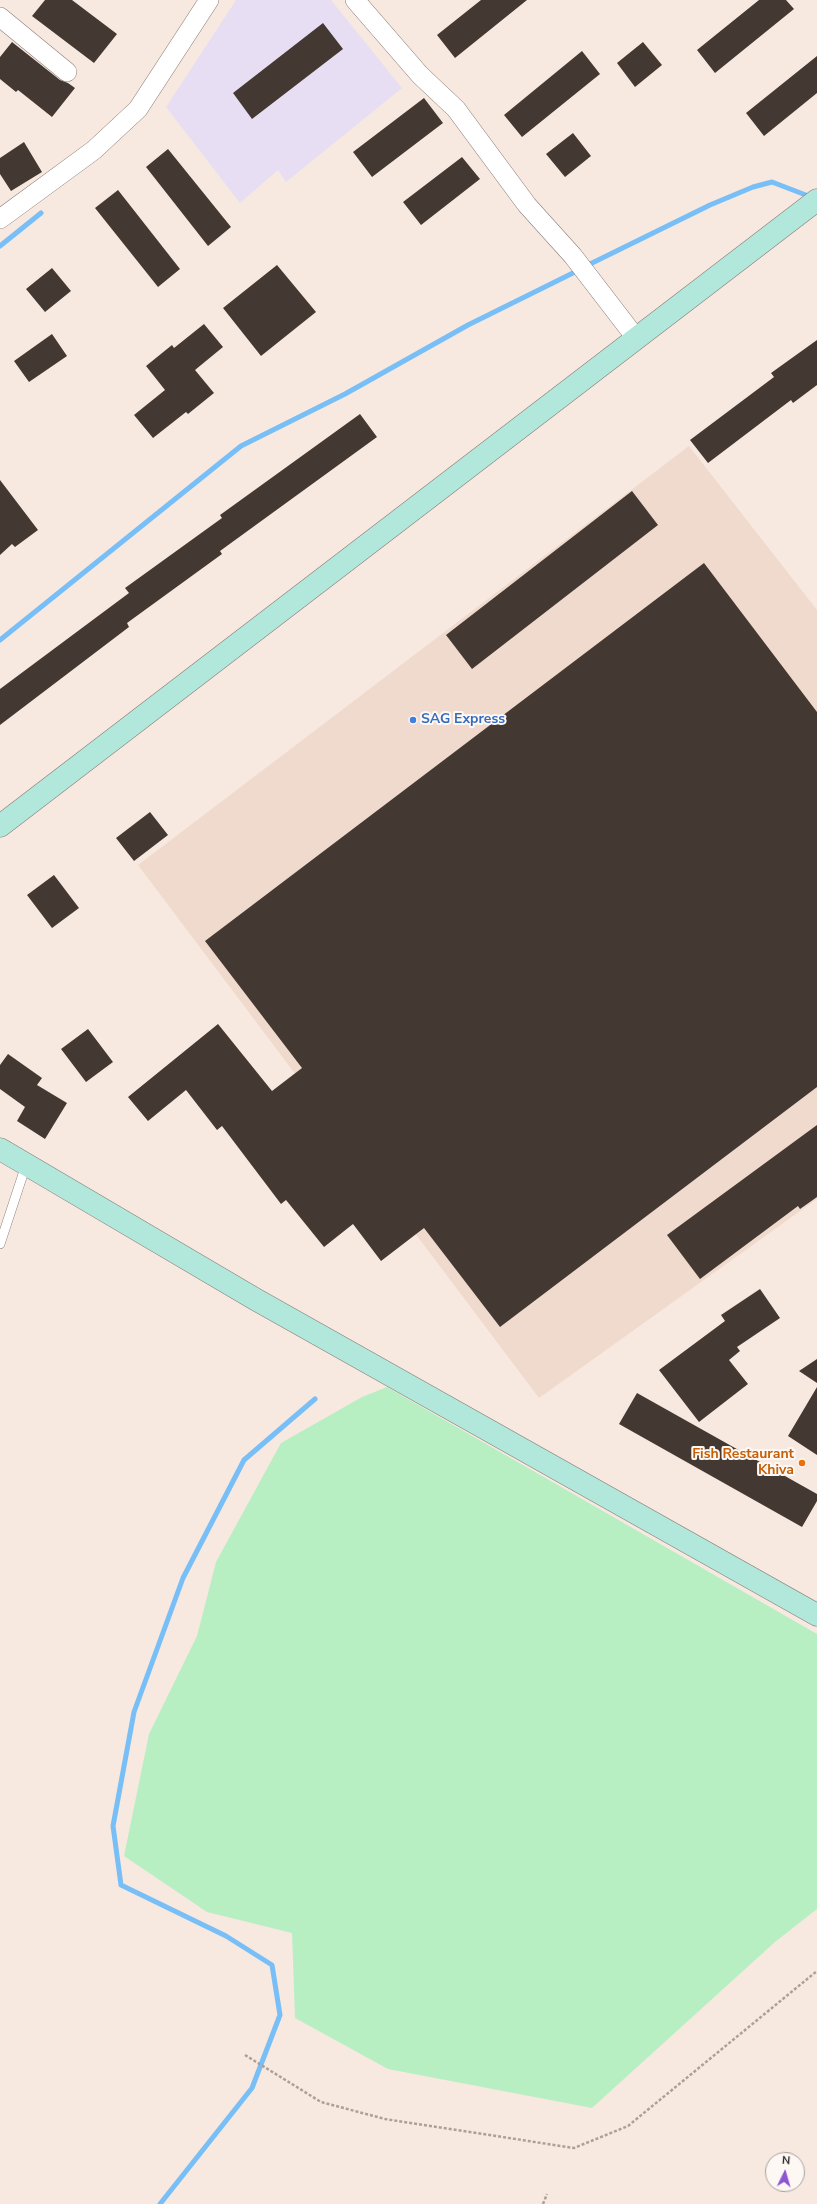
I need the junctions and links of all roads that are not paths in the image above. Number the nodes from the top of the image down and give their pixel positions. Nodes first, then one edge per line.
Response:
1 (209, 0) edge
2 (355, 0) edge
3 (0, 17) edge
4 (67, 72) dead end
5 (811, 205) edge
6 (0, 219) edge
7 (636, 338) junction
8 (0, 826) edge
9 (0, 1150) edge
10 (26, 1165) junction
11 (0, 1244) edge
12 (817, 1615) edge

1 - 6 street
2 - 7 street
3 - 4 street
5 - 7 main road
7 - 8 main road
9 - 10 main road
10 - 11 lane
10 - 12 main road

